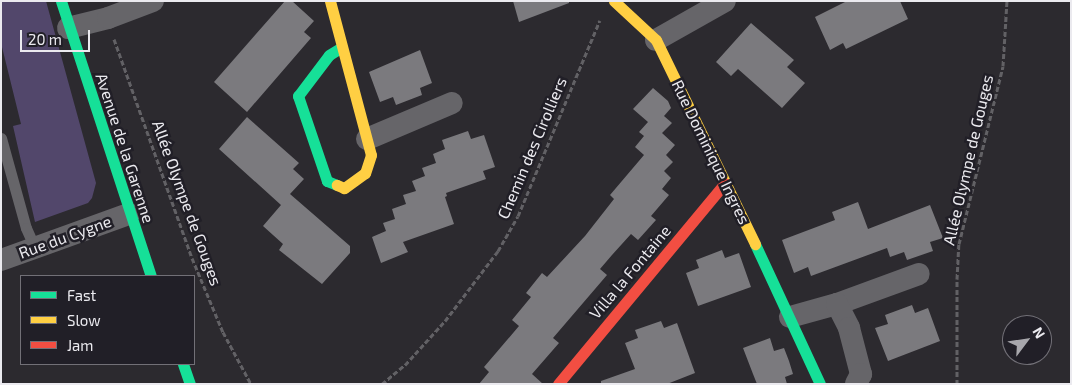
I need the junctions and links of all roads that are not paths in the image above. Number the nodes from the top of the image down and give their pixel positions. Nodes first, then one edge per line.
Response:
1 (61, 1) edge
2 (153, 1) edge
3 (330, 1) edge
4 (614, 1) edge
5 (725, 1) edge
6 (68, 28) junction
7 (656, 40) junction
8 (342, 47) junction
9 (452, 104) dead end
10 (1, 138) edge
11 (367, 139) junction
12 (726, 183) junction
13 (129, 214) junction
14 (34, 248) junction
15 (1, 260) edge
16 (918, 274) dead end
17 (151, 275) edge
18 (837, 304) junction
19 (790, 317) junction
20 (183, 365) edge
21 (559, 383) edge
22 (190, 384) edge
23 (820, 384) edge
24 (856, 384) edge

1 - 6 street, Avenue de la Garenne
2 - 6 street
3 - 8 street
4 - 7 street, Rue Dominique Ingres
5 - 7 street
6 - 13 street, Avenue de la Garenne
7 - 12 street, Rue Dominique Ingres
8 - 11 street
8 - 11 street
9 - 11 street
10 - 14 lane
12 - 19 street, Rue Dominique Ingres
12 - 21 street, Villa la Fontaine
13 - 14 street, Rue du Cygne
13 - 17 street, Avenue de la Garenne
14 - 15 street, Rue du Cygne
16 - 18 street
18 - 19 street
18 - 24 street
19 - 23 street, Rue Dominique Ingres
20 - 22 street

